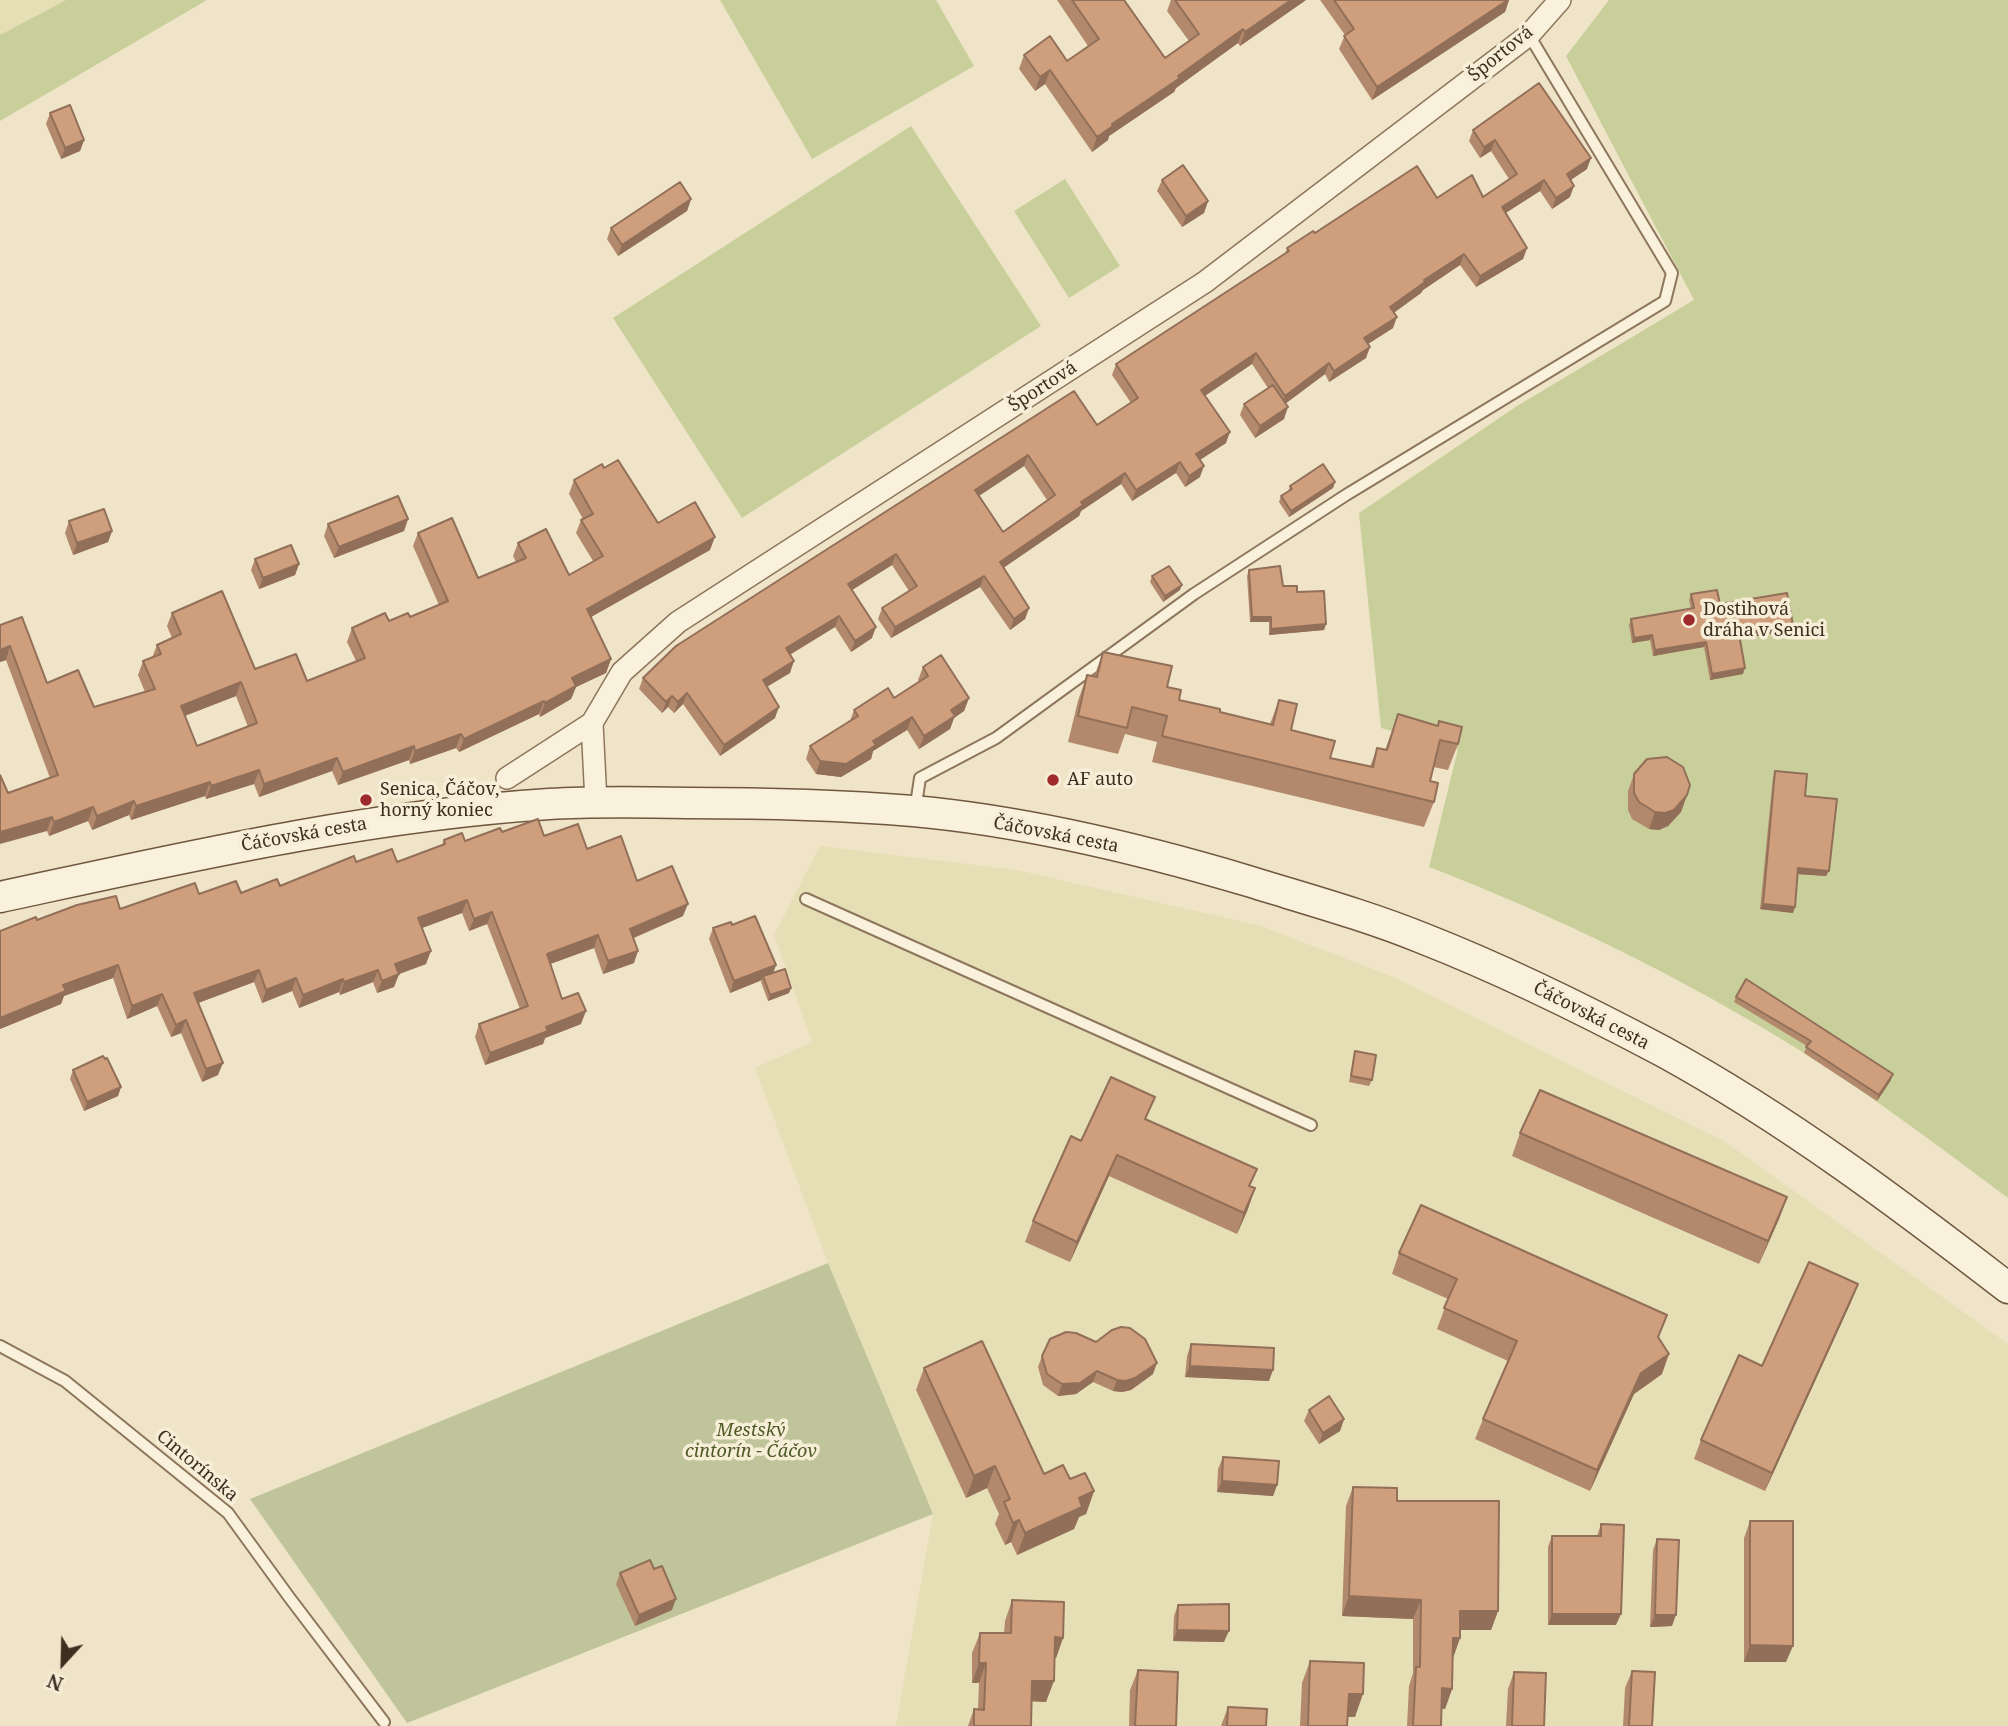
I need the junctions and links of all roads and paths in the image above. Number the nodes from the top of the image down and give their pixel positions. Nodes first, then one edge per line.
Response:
1 (1560, 0) edge
2 (1529, 35) junction
3 (592, 723) junction
4 (507, 778) dead end
5 (596, 802) junction
6 (915, 811) junction
7 (0, 897) edge
8 (806, 900) dead end
9 (1311, 1125) dead end
10 (2008, 1288) edge
11 (0, 1346) edge
12 (384, 1722) dead end

1 - 2 street, Športová
2 - 3 street, Športová
2 - 6 lane
3 - 4 street
3 - 5 street
5 - 6 main road, Čáčovská cesta
5 - 7 main road, Čáčovská cesta
6 - 10 main road, Čáčovská cesta
8 - 9 lane
11 - 12 lane, Cintorínska

